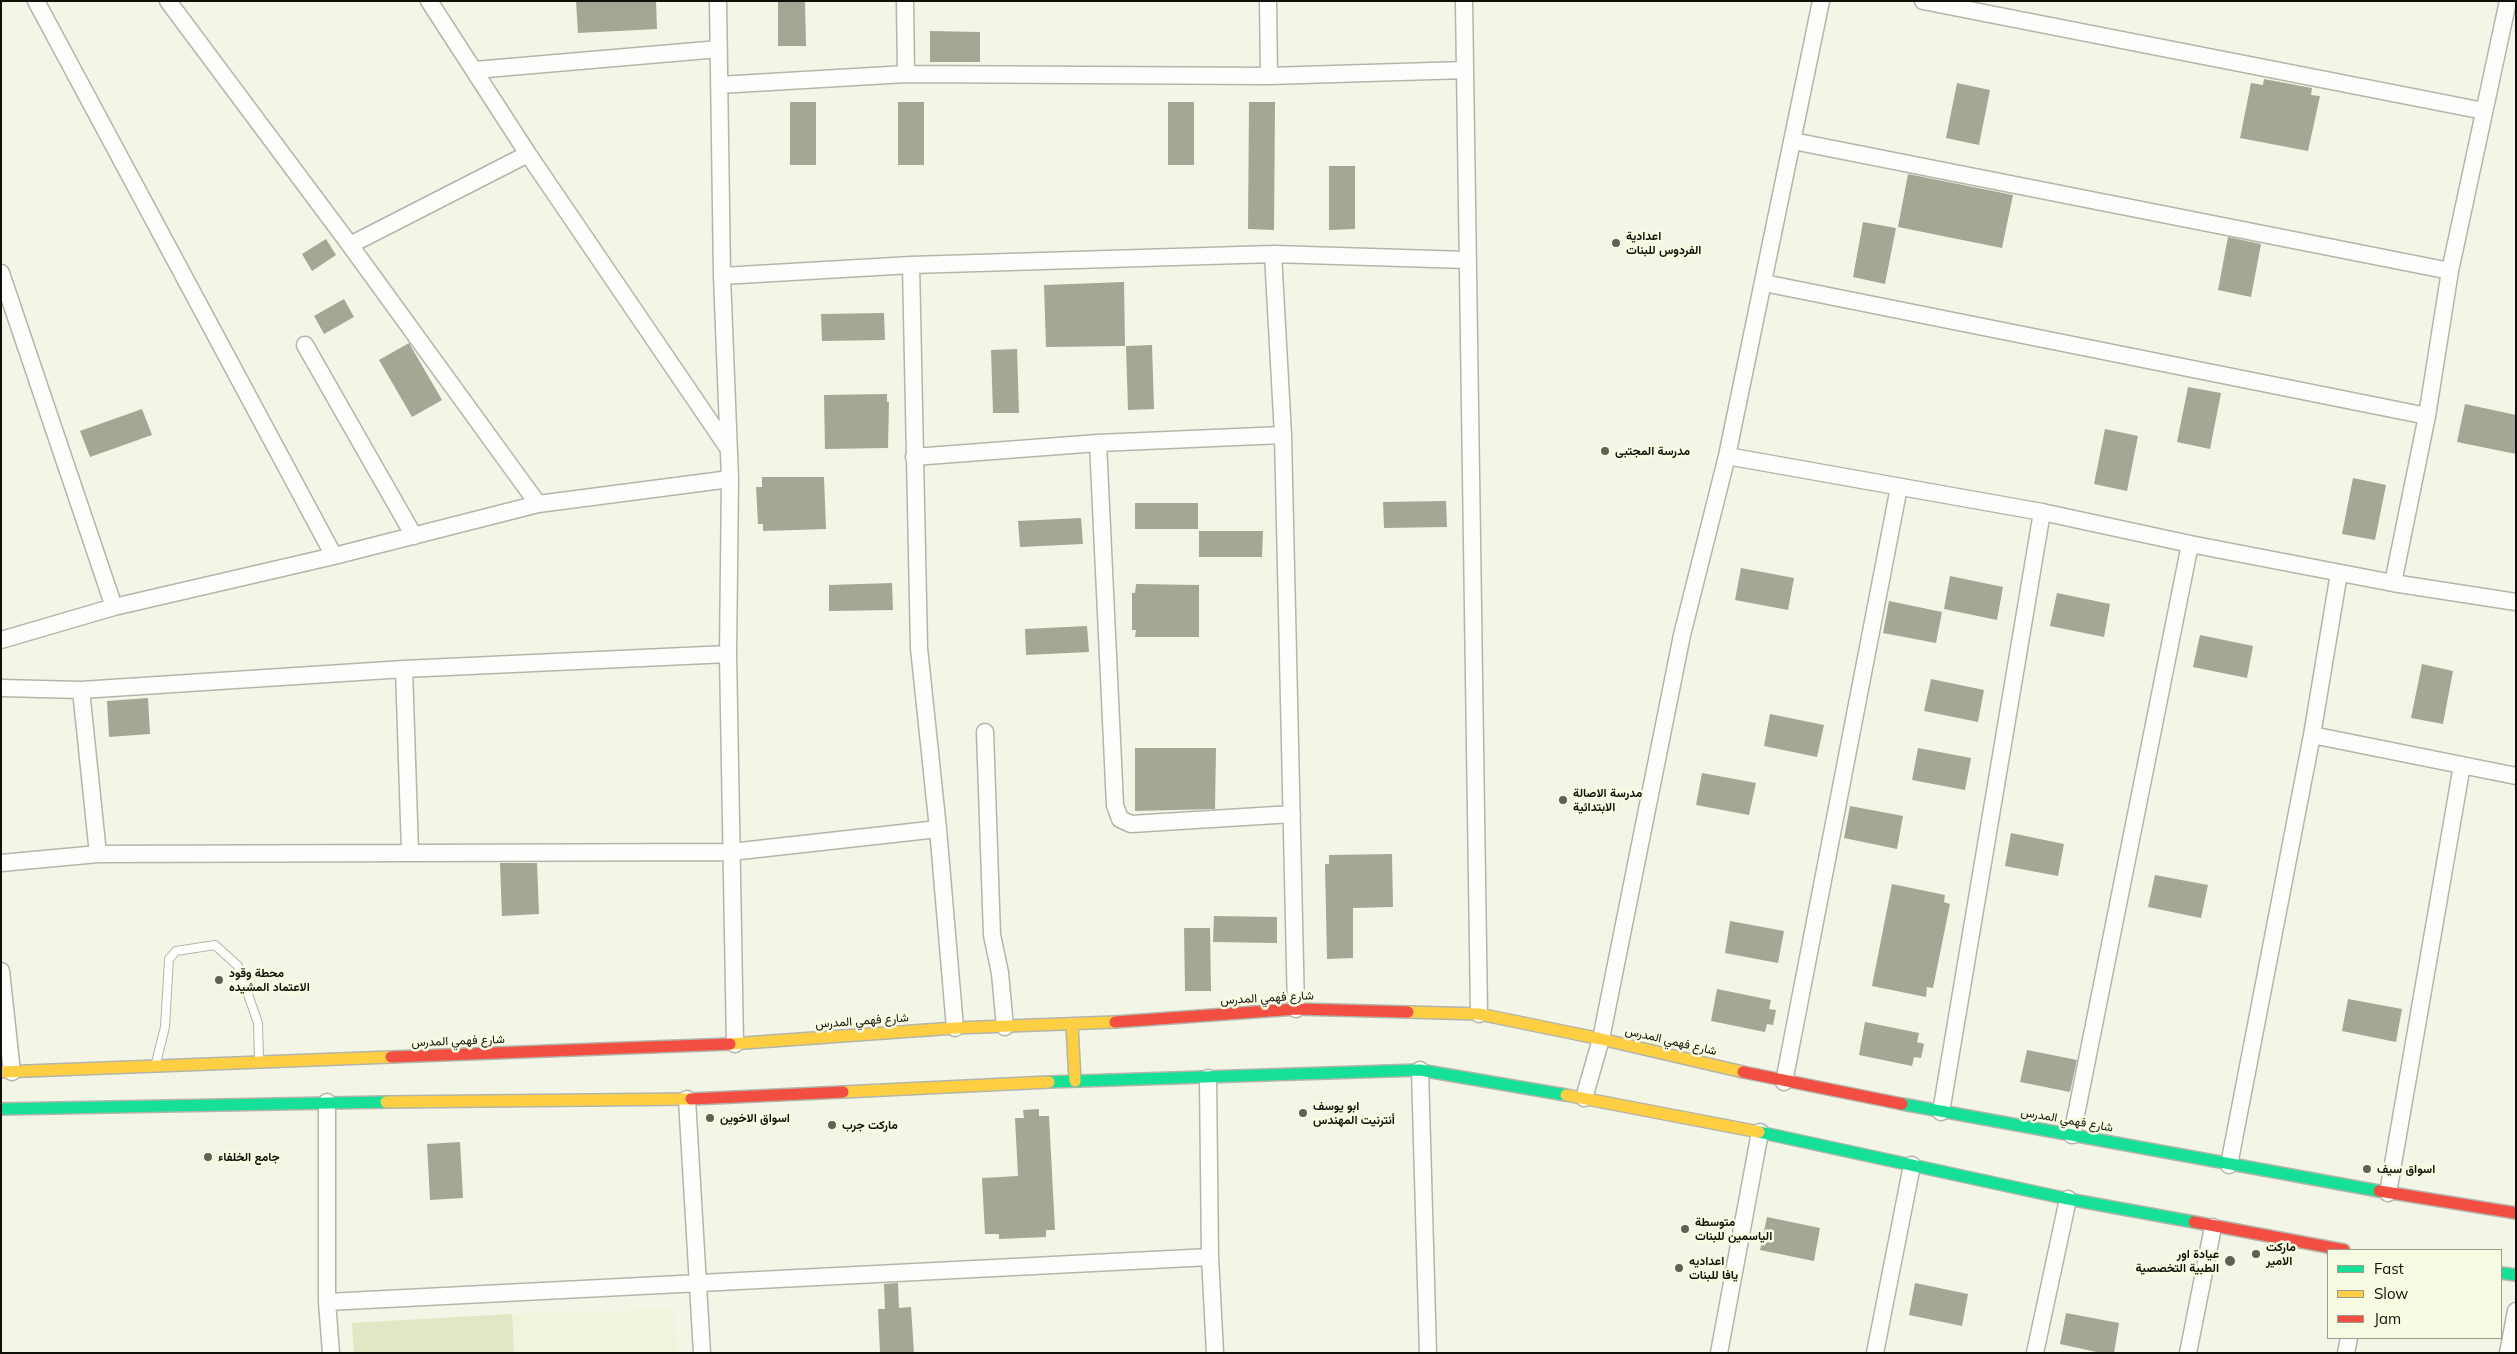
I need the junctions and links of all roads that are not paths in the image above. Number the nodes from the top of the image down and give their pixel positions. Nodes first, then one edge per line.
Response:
1 (36, 1) edge
2 (168, 1) edge
3 (429, 1) edge
4 (718, 1) edge
5 (904, 1) edge
6 (1268, 1) edge
7 (1464, 1) edge
8 (1821, 1) edge
9 (1923, 1) edge
10 (2508, 1) edge
11 (719, 49) junction
12 (475, 70) junction
13 (1465, 70) junction
14 (906, 74) junction
15 (1269, 76) junction
16 (719, 85) junction
17 (2484, 111) junction
18 (1793, 141) junction
19 (528, 154) junction
20 (350, 245) junction
21 (1273, 254) junction
22 (1467, 260) junction
23 (911, 265) junction
24 (2450, 271) junction
25 (1, 273) edge
26 (722, 276) junction
27 (1764, 283) junction
28 (305, 345) dead end
29 (2427, 416) junction
30 (1283, 435) junction
31 (1098, 443) junction
32 (728, 448) junction
33 (1727, 456) junction
34 (914, 457) junction
35 (730, 479) junction
36 (1899, 487) junction
37 (538, 504) junction
38 (2042, 512) junction
39 (414, 536) junction
40 (2190, 544) junction
41 (334, 556) junction
42 (2339, 573) junction
43 (2393, 583) junction
44 (2516, 602) edge
45 (114, 608) junction
46 (1, 640) edge
47 (728, 654) junction
48 (404, 669) junction
49 (1, 688) edge
50 (81, 690) junction
51 (985, 732) dead end
52 (2312, 735) junction
53 (2462, 766) junction
54 (2516, 776) edge
55 (1292, 814) junction
56 (938, 829) junction
57 (410, 852) junction
58 (730, 852) junction
59 (98, 854) junction
60 (1, 863) edge
61 (1, 971) edge
62 (1296, 1009) junction
63 (1479, 1014) junction
64 (1072, 1025) junction
65 (1005, 1027) junction
66 (955, 1028) junction
67 (1601, 1039) junction
68 (735, 1044) junction
69 (259, 1062) junction
70 (155, 1066) junction
71 (1420, 1070) junction
72 (7, 1072) edge
73 (1208, 1078) junction
74 (1075, 1081) junction
75 (1784, 1082) junction
76 (1584, 1098) junction
77 (687, 1099) junction
78 (327, 1102) junction
79 (1, 1109) edge
80 (1941, 1112) junction
81 (1760, 1132) junction
82 (2072, 1134) junction
83 (1912, 1165) junction
84 (2229, 1165) junction
85 (2388, 1194) junction
86 (2068, 1200) junction
87 (2516, 1213) edge
88 (2212, 1227) junction
89 (2338, 1249) edge
90 (1210, 1257) junction
91 (2502, 1273) edge
92 (2516, 1275) edge
93 (699, 1285) junction
94 (327, 1302) junction
95 (2516, 1311) edge
96 (2348, 1339) edge
97 (331, 1353) edge
98 (702, 1353) edge
99 (1215, 1353) edge
100 (1428, 1353) edge
101 (1719, 1353) edge
102 (1875, 1353) edge
103 (2035, 1353) edge
104 (2188, 1353) edge
105 (2346, 1353) edge
106 (2508, 1353) edge

1 - 41 street
2 - 20 street
3 - 12 street
4 - 11 street
5 - 14 street
6 - 15 street
7 - 13 street
8 - 18 street
9 - 17 street
10 - 17 street
11 - 12 street
11 - 16 street
12 - 19 street
13 - 15 street
13 - 22 street
14 - 15 street
14 - 16 street
16 - 26 street
17 - 24 street
18 - 24 street
18 - 27 street
19 - 20 street
19 - 32 street
20 - 37 street
21 - 22 street
21 - 23 street
21 - 30 street
22 - 63 street
23 - 26 street
23 - 34 street
24 - 29 street
25 - 45 street
26 - 32 street
27 - 29 street
27 - 33 street
28 - 39 street
29 - 43 street
30 - 31 street
30 - 55 street
31 - 34 street
31 - 55 street
32 - 35 street
33 - 36 street
33 - 67 street
34 - 56 street
35 - 37 street
35 - 47 street
36 - 38 street
36 - 75 street
37 - 39 street
38 - 40 street
38 - 80 street
39 - 41 street
40 - 42 street
40 - 82 street
41 - 45 street
42 - 43 street
42 - 52 street
43 - 44 street
45 - 46 street
47 - 48 street
47 - 58 street
48 - 50 street
48 - 57 street
49 - 50 street
50 - 59 street
51 - 65 street
52 - 53 street
52 - 84 street
53 - 54 street
53 - 85 street
55 - 62 street
56 - 58 street
56 - 66 street
57 - 58 street
57 - 59 street
58 - 68 street
59 - 60 street
61 - 72 street
62 - 63 street, شارع فهمي المدرس
62 - 64 street, شارع فهمي المدرس
63 - 67 street, شارع فهمي المدرس
64 - 65 street, شارع فهمي المدرس
64 - 74 street
65 - 66 street, شارع فهمي المدرس
66 - 68 street, شارع فهمي المدرس
67 - 75 street, شارع فهمي المدرس
67 - 76 street
68 - 69 street, شارع فهمي المدرس
69 - 70 street, شارع فهمي المدرس
69 - 70 lane
70 - 72 street, شارع فهمي المدرس
71 - 73 street
71 - 76 street
71 - 100 street
73 - 74 street
73 - 90 street
74 - 77 street
75 - 80 street, شارع فهمي المدرس
76 - 81 street
77 - 78 street
77 - 93 street
78 - 79 street
78 - 94 street
80 - 82 street, شارع فهمي المدرس
81 - 83 street
81 - 101 street
82 - 84 street, شارع فهمي المدرس
83 - 86 street
83 - 102 street
84 - 85 street, شارع فهمي المدرس
85 - 87 street, شارع فهمي المدرس
86 - 88 street
86 - 103 street
88 - 89 street
88 - 104 street
90 - 93 street
90 - 99 street
91 - 92 street
93 - 94 street
93 - 98 street
94 - 97 street
95 - 106 street
96 - 105 street

